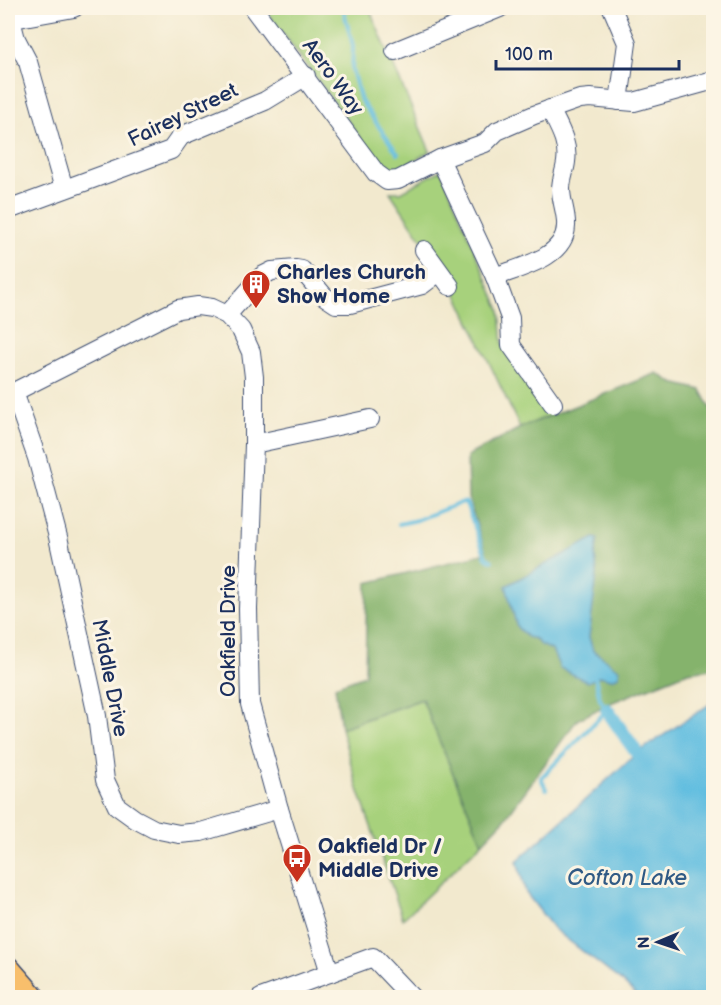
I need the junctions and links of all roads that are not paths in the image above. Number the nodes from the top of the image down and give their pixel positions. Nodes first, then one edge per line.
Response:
1 (74, 8) edge
2 (253, 8) edge
3 (500, 8) edge
4 (612, 8) edge
5 (9, 20) edge
6 (395, 51) dead end
7 (306, 76) junction
8 (714, 80) edge
9 (619, 101) junction
10 (550, 109) junction
11 (440, 159) junction
12 (64, 189) junction
13 (8, 210) edge
14 (424, 250) dead end
15 (495, 278) junction
16 (226, 315) junction
17 (11, 393) edge
18 (553, 404) dead end
19 (370, 419) dead end
20 (254, 444) junction
21 (279, 809) junction
22 (8, 968) edge
23 (330, 973) junction
24 (34, 998) edge
25 (261, 998) edge
26 (412, 998) edge

1 - 5 street
2 - 7 street, Aero Way
3 - 6 street
4 - 9 street
5 - 12 street
7 - 11 street, Aero Way
7 - 12 street, Fairey Street
8 - 9 street
9 - 10 street
10 - 11 street
10 - 15 street
11 - 15 street
12 - 13 street, Fairey Street
14 - 16 street
15 - 18 street
16 - 17 street
16 - 20 street, Oakfield Drive
17 - 21 street, Middle Drive
19 - 20 street
20 - 21 street, Oakfield Drive
21 - 23 street, Oakfield Drive
22 - 24 main road
23 - 25 street
23 - 26 street

